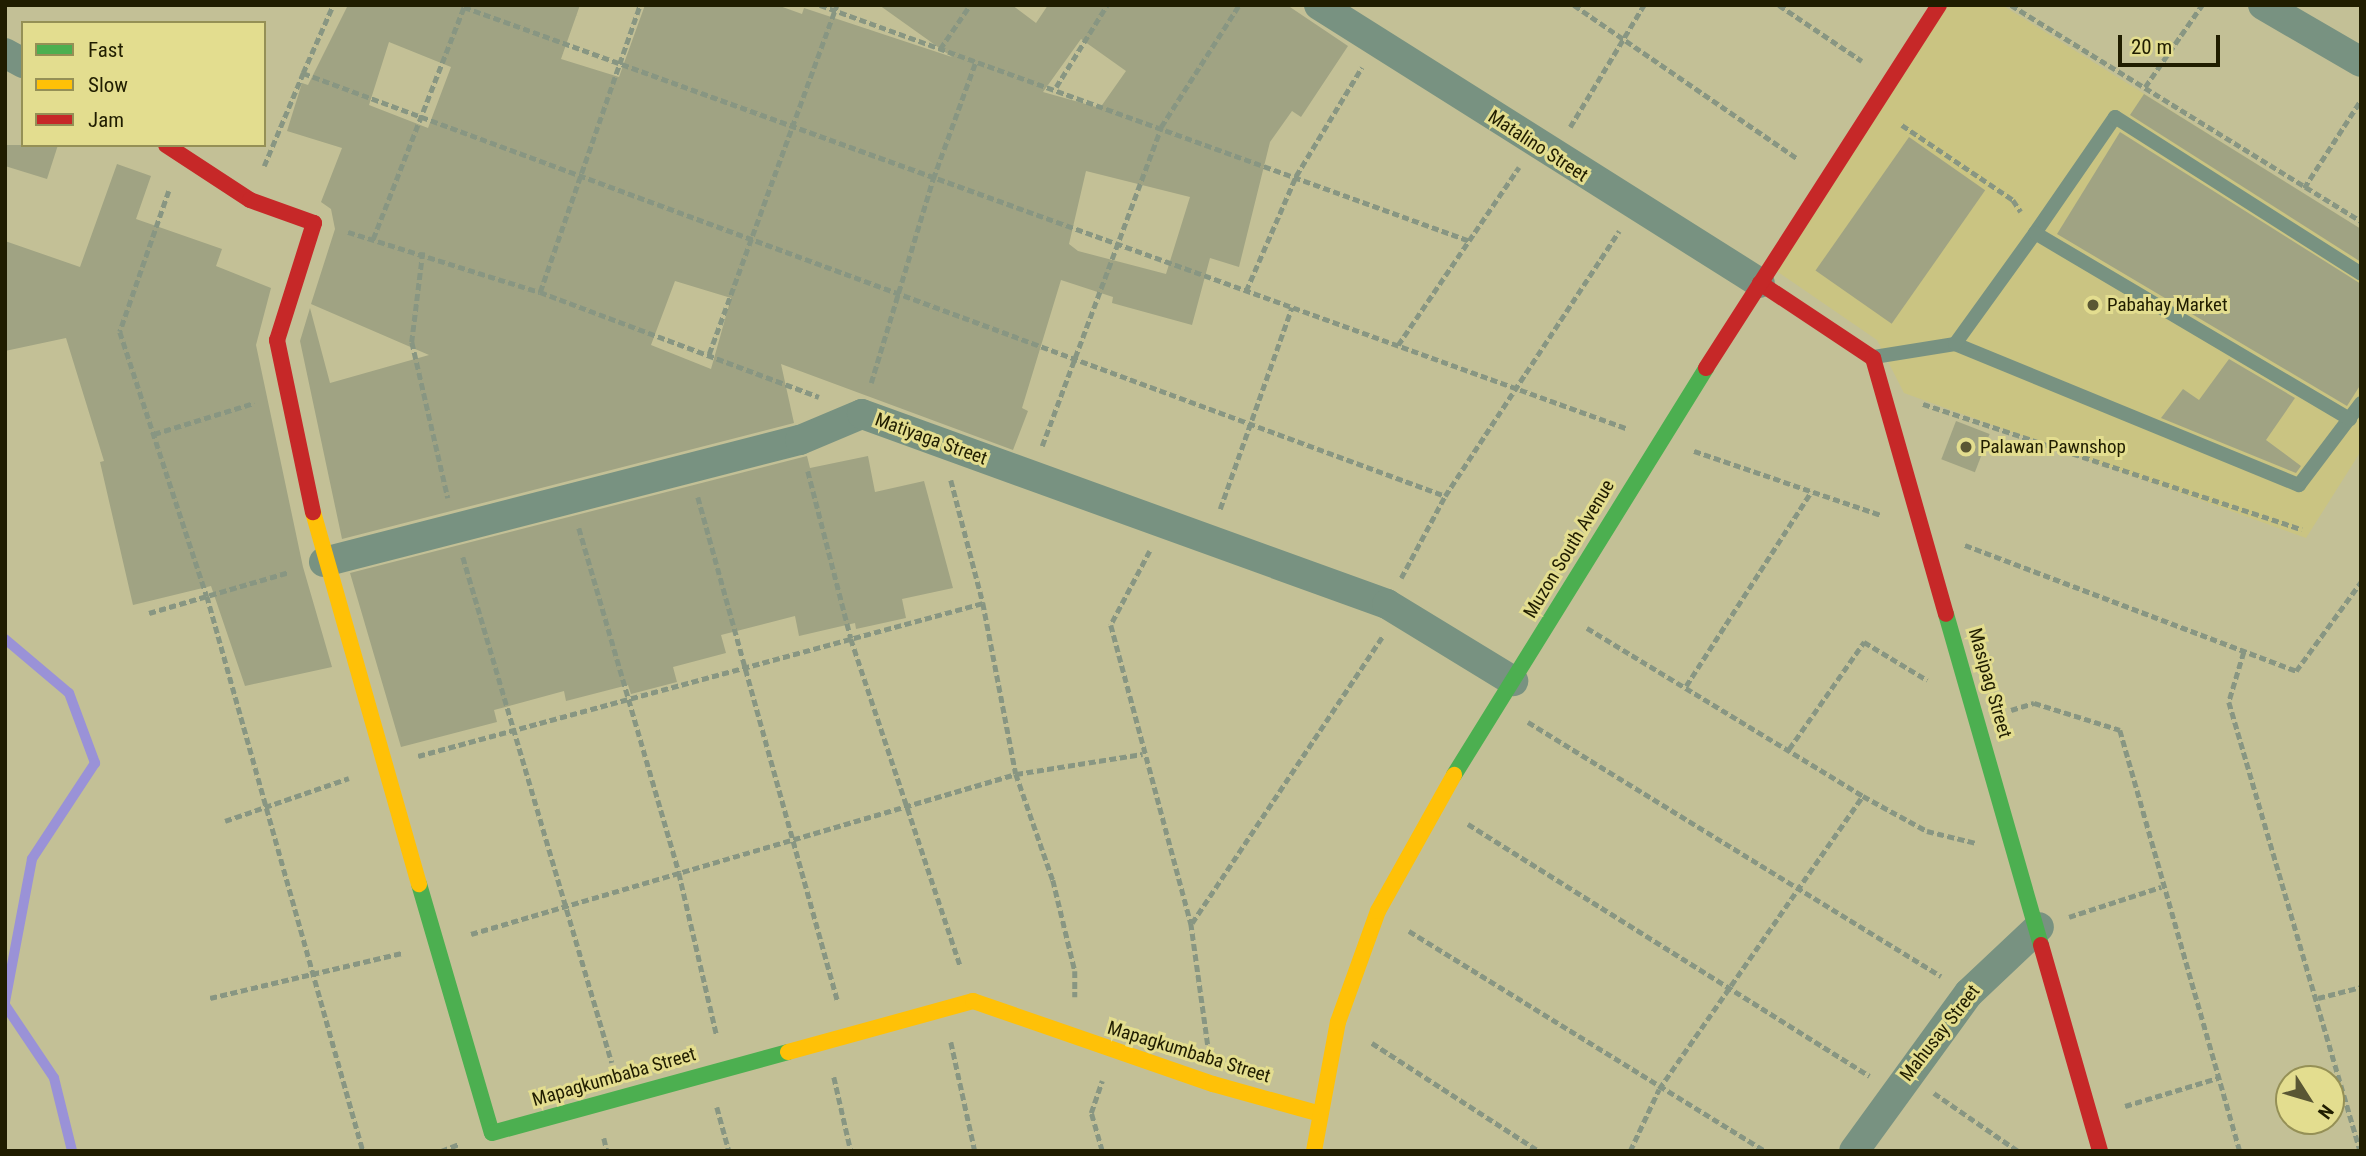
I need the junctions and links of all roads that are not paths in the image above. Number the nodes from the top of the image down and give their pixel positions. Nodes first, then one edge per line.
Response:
1 (1319, 5) edge
2 (1940, 5) edge
3 (2263, 5) edge
4 (5, 53) edge
5 (21, 62) edge
6 (2361, 62) edge
7 (168, 147) edge
8 (2035, 233) junction
9 (2361, 274) edge
10 (1760, 283) junction
11 (1955, 344) junction
12 (1873, 358) junction
13 (2361, 403) edge
14 (2350, 419) junction
15 (324, 562) junction
16 (1505, 692) junction
17 (2039, 927) junction
18 (1317, 1113) junction
19 (1314, 1151) edge
20 (1854, 1151) edge
21 (2100, 1151) edge

1 - 10 street, Matalino Street
2 - 10 street, Muzon South Avenue
3 - 6 street
4 - 5 street
7 - 15 street, Mapagkumbaba Street
8 - 9 lane
8 - 11 lane
8 - 14 lane
10 - 12 street
10 - 16 street, Muzon South Avenue
11 - 12 lane
11 - 14 lane
12 - 17 street, Masipag Street
13 - 14 lane
15 - 16 street, Matiyaga Street
15 - 18 street, Mapagkumbaba Street
16 - 18 street, Muzon South Avenue
17 - 20 street, Mahusay Street
17 - 21 street, Masipag Street
18 - 19 street, Muzon South Avenue

